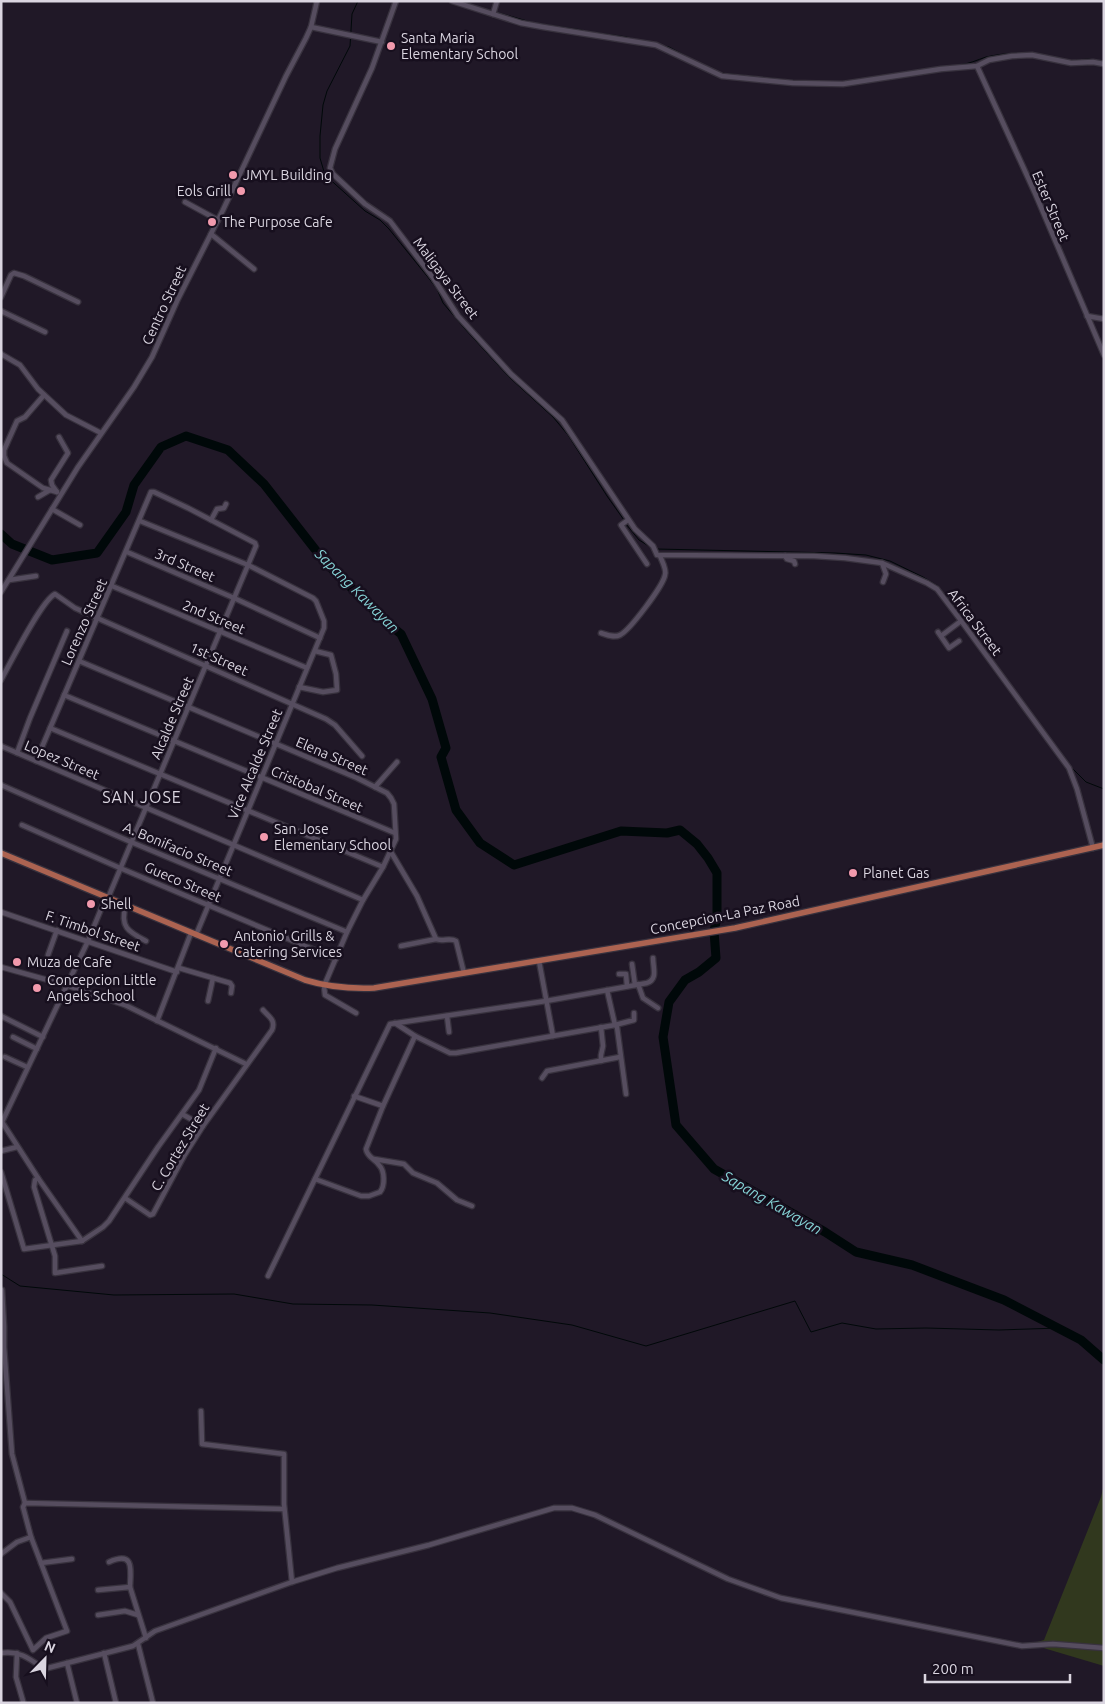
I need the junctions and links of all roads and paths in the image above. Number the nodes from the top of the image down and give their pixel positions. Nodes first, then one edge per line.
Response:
1 (317, 1) edge
2 (396, 1) edge
3 (452, 1) edge
4 (497, 1) edge
5 (493, 14) junction
6 (311, 28) junction
7 (382, 42) junction
8 (1104, 64) edge
9 (977, 66) junction
10 (185, 202) dead end
11 (218, 220) junction
12 (211, 234) junction
13 (254, 269) dead end
14 (1, 297) edge
15 (78, 302) dead end
16 (1, 311) edge
17 (1087, 316) junction
18 (1104, 319) edge
19 (46, 332) dead end
20 (1, 354) edge
21 (1104, 355) edge
22 (44, 395) junction
23 (101, 433) junction
24 (59, 437) dead end
25 (50, 490) junction
26 (58, 493) junction
27 (38, 497) dead end
28 (226, 504) dead end
29 (52, 509) junction
30 (211, 520) junction
31 (140, 521) junction
32 (626, 521) junction
33 (80, 525) dead end
34 (127, 552) junction
35 (660, 556) junction
36 (785, 556) junction
37 (882, 563) junction
38 (647, 564) dead end
39 (795, 564) dead end
40 (248, 565) junction
41 (36, 576) dead end
42 (9, 579) junction
43 (883, 582) dead end
44 (112, 586) junction
45 (2, 589) edge
46 (234, 598) junction
47 (97, 618) junction
48 (961, 621) junction
49 (67, 631) dead end
50 (220, 632) junction
51 (601, 633) dead end
52 (320, 638) junction
53 (959, 641) dead end
54 (315, 651) junction
55 (79, 662) junction
56 (206, 665) junction
57 (307, 668) junction
58 (1, 680) edge
59 (299, 687) junction
60 (64, 695) junction
61 (292, 703) junction
62 (188, 708) junction
63 (50, 728) junction
64 (175, 741) junction
65 (275, 743) junction
66 (1, 746) edge
67 (17, 753) junction
68 (362, 756) dead end
69 (36, 761) junction
70 (398, 762) dead end
71 (160, 775) junction
72 (261, 778) junction
73 (1, 785) edge
74 (374, 787) junction
75 (146, 809) junction
76 (248, 810) junction
77 (22, 825) dead end
78 (395, 833) junction
79 (132, 842) junction
80 (233, 844) junction
81 (1104, 845) edge
82 (1093, 848) junction
83 (391, 852) junction
84 (1, 853) edge
85 (383, 866) junction
86 (120, 868) junction
87 (219, 878) junction
88 (107, 897) junction
89 (363, 900) junction
90 (126, 905) junction
91 (207, 905) junction
92 (1, 912) edge
93 (57, 930) junction
94 (347, 932) junction
95 (194, 934) junction
96 (436, 939) junction
97 (88, 941) junction
98 (146, 941) dead end
99 (401, 946) dead end
100 (48, 955) dead end
101 (336, 958) junction
102 (653, 958) dead end
103 (539, 961) junction
104 (632, 964) dead end
105 (1, 968) edge
106 (178, 970) junction
107 (464, 973) junction
108 (619, 974) dead end
109 (213, 978) junction
110 (636, 984) junction
111 (66, 986) junction
112 (324, 986) junction
113 (628, 986) junction
114 (607, 990) junction
115 (231, 994) dead end
116 (208, 1001) dead end
117 (546, 1001) junction
118 (658, 1008) dead end
119 (263, 1010) dead end
120 (356, 1013) dead end
121 (634, 1013) dead end
122 (1, 1016) edge
123 (447, 1016) junction
124 (158, 1021) junction
125 (395, 1024) junction
126 (615, 1025) junction
127 (601, 1027) junction
128 (449, 1032) dead end
129 (14, 1036) dead end
130 (414, 1036) junction
131 (553, 1036) junction
132 (43, 1037) junction
133 (216, 1048) junction
134 (37, 1049) junction
135 (5, 1056) dead end
136 (620, 1057) junction
137 (601, 1061) junction
138 (246, 1064) junction
139 (28, 1067) junction
140 (542, 1078) dead end
141 (626, 1094) dead end
142 (354, 1096) junction
143 (383, 1106) junction
144 (182, 1114) junction
145 (2, 1122) edge
146 (203, 1126) junction
147 (17, 1147) junction
148 (1, 1151) edge
149 (373, 1159) junction
150 (1, 1172) edge
151 (38, 1178) junction
152 (315, 1179) junction
153 (125, 1198) junction
154 (472, 1206) dead end
155 (82, 1241) junction
156 (52, 1246) junction
157 (102, 1266) dead end
158 (268, 1276) dead end
159 (2, 1290) edge
160 (201, 1411) dead end
161 (25, 1502) junction
162 (284, 1509) junction
163 (31, 1537) junction
164 (1, 1554) edge
165 (72, 1559) dead end
166 (109, 1562) dead end
167 (41, 1564) junction
168 (292, 1582) junction
169 (130, 1587) junction
170 (98, 1590) dead end
171 (1, 1593) edge
172 (98, 1614) dead end
173 (138, 1615) junction
174 (146, 1638) junction
175 (138, 1644) junction
176 (1104, 1648) edge
177 (33, 1650) junction
178 (1, 1653) edge
179 (17, 1653) junction
180 (104, 1653) junction
181 (29, 1658) junction
182 (67, 1663) junction
183 (23, 1701) dead end
184 (77, 1703) edge
185 (116, 1703) edge
186 (153, 1703) edge

1 - 6 street, Centro Street
2 - 7 street, Maligaya Street
3 - 5 street
4 - 5 street
5 - 9 street
6 - 7 street
6 - 11 street, Centro Street
7 - 32 street, Maligaya Street
8 - 9 street
9 - 17 street, Ester Street
10 - 11 street
11 - 12 street, Centro Street
12 - 13 street
12 - 23 street, Centro Street
14 - 15 street
16 - 19 street
17 - 18 street
17 - 21 street, Ester Street
20 - 22 street
22 - 23 street
22 - 25 street
23 - 26 street, Centro Street
24 - 26 street
25 - 26 street
25 - 27 street
26 - 29 street, Centro Street
28 - 30 street
29 - 33 street
29 - 42 street, Centro Street
30 - 31 street, Lorenzo Street
30 - 40 street, Alcalde Street
31 - 34 street, Lorenzo Street
31 - 40 street
32 - 35 street, Maligaya Street
32 - 38 street
34 - 44 street, Lorenzo Street
34 - 46 street, 3rd Street
35 - 36 street, Africa Street
35 - 51 street
36 - 37 street, Africa Street
36 - 39 street
37 - 43 street
37 - 48 street, Africa Street
40 - 46 street, Alcalde Street
40 - 52 street, Vice Alcalde Street
41 - 42 street
42 - 45 street, Centro Street
44 - 47 street, Lorenzo Street
44 - 50 street, 2nd Street
46 - 50 street, Alcalde Street
46 - 52 street, 3rd Street
47 - 55 street, Lorenzo Street
47 - 56 street, 1st Street
47 - 58 street, 1st Street
48 - 53 street
48 - 82 street, Africa Street
49 - 67 street
50 - 56 street, Alcalde Street
50 - 57 street, 2nd Street
52 - 54 street, Vice Alcalde Street
54 - 57 street, Vice Alcalde Street
54 - 59 street
55 - 60 street, Lorenzo Street
55 - 62 street, Elena Street
56 - 61 street, 1st Street
56 - 62 street, Alcalde Street
57 - 59 street, Vice Alcalde Street
59 - 61 street, Vice Alcalde Street
60 - 63 street, Lorenzo Street
60 - 64 street, Cristobal Street
61 - 65 street, Vice Alcalde Street
61 - 68 street, 1st Street
62 - 64 street, Alcalde Street
62 - 65 street, Elena Street
63 - 69 street, Lorenzo Street
63 - 71 street
64 - 71 street, Alcalde Street
64 - 72 street, Cristobal Street
65 - 72 street, Vice Alcalde Street
65 - 74 street, Elena Street
66 - 67 street, Lopez Street
67 - 69 street, Lopez Street
69 - 75 street, Lopez Street
70 - 74 street
71 - 75 street, Alcalde Street
71 - 76 street
72 - 76 street, Vice Alcalde Street
72 - 78 street, Cristobal Street
73 - 79 street, A. Bonifacio Street
74 - 78 street, Elena Street
75 - 79 street, Alcalde Street
75 - 80 street, Lopez Street
76 - 80 street, Vice Alcalde Street
76 - 85 street
77 - 86 street, Gueco Street
78 - 83 street
79 - 86 street, Alcalde Street
79 - 87 street, A. Bonifacio Street
80 - 87 street, Vice Alcalde Street
80 - 89 street, Lopez Street
81 - 82 main road, Concepcion-La Paz Road
82 - 103 main road, Concepcion-La Paz Road
83 - 85 street
83 - 96 street
84 - 88 main road, Concepcion-La Paz Road
85 - 89 street
86 - 88 street, Alcalde Street
86 - 91 street, Gueco Street
87 - 91 street, Vice Alcalde Street
87 - 94 street, A. Bonifacio Street
88 - 90 main road, Concepcion-La Paz Road
88 - 97 street, Alcalde Street
89 - 94 street
90 - 95 main road, Concepcion-La Paz Road
90 - 98 street
91 - 95 street, Vice Alcalde Street
91 - 101 street, Gueco Street
92 - 93 street, F. Timbol Street
93 - 97 street, F. Timbol Street
93 - 100 street
94 - 101 street
95 - 106 street, Vice Alcalde Street
95 - 112 main road, Concepcion-La Paz Road
96 - 99 street
96 - 107 street
97 - 106 street, F. Timbol Street
97 - 111 street, Alcalde Street
101 - 112 street
102 - 110 street
103 - 107 main road, Concepcion-La Paz Road
103 - 117 street
104 - 110 street
105 - 111 street
106 - 109 street, F. Timbol Street
106 - 124 street, Vice Alcalde Street
107 - 112 main road, Concepcion-La Paz Road
108 - 113 street
109 - 115 street, F. Timbol Street
109 - 116 street
110 - 113 street
110 - 118 street
111 - 124 street
111 - 132 street, Alcalde Street
112 - 120 street
113 - 114 street
114 - 117 street
114 - 126 street
117 - 123 street
117 - 131 street
119 - 138 street, C. Cortez Street
121 - 126 street
122 - 132 street
123 - 125 street
123 - 128 street
124 - 133 street
125 - 130 street
125 - 142 street
126 - 127 street
126 - 136 street
127 - 131 street
127 - 137 street
129 - 134 street
130 - 131 street
130 - 143 street
132 - 134 street, Alcalde Street
133 - 138 street
133 - 144 street
134 - 139 street, Alcalde Street
135 - 139 street
136 - 137 street
136 - 141 street
137 - 140 street
138 - 146 street, C. Cortez Street
139 - 145 street, Alcalde Street
142 - 143 street
142 - 152 street
143 - 149 street
144 - 146 street
144 - 153 street
145 - 147 street
146 - 153 street, C. Cortez Street
147 - 148 street
147 - 151 street
149 - 152 street
149 - 154 street
150 - 156 street
151 - 155 street
151 - 156 street
152 - 158 street
153 - 155 street
155 - 156 street
156 - 157 street
159 - 161 street
160 - 162 street
161 - 162 street
161 - 163 street
162 - 168 street
163 - 164 street
163 - 167 street
165 - 167 street
166 - 169 street
167 - 177 street
168 - 174 street
168 - 176 street
169 - 170 street
169 - 173 street
171 - 177 street
172 - 173 street
173 - 174 street
174 - 175 street
175 - 180 street
175 - 186 street
177 - 181 street
178 - 179 street
179 - 181 street
179 - 183 street
180 - 182 street
180 - 185 street
181 - 182 street
182 - 184 street

